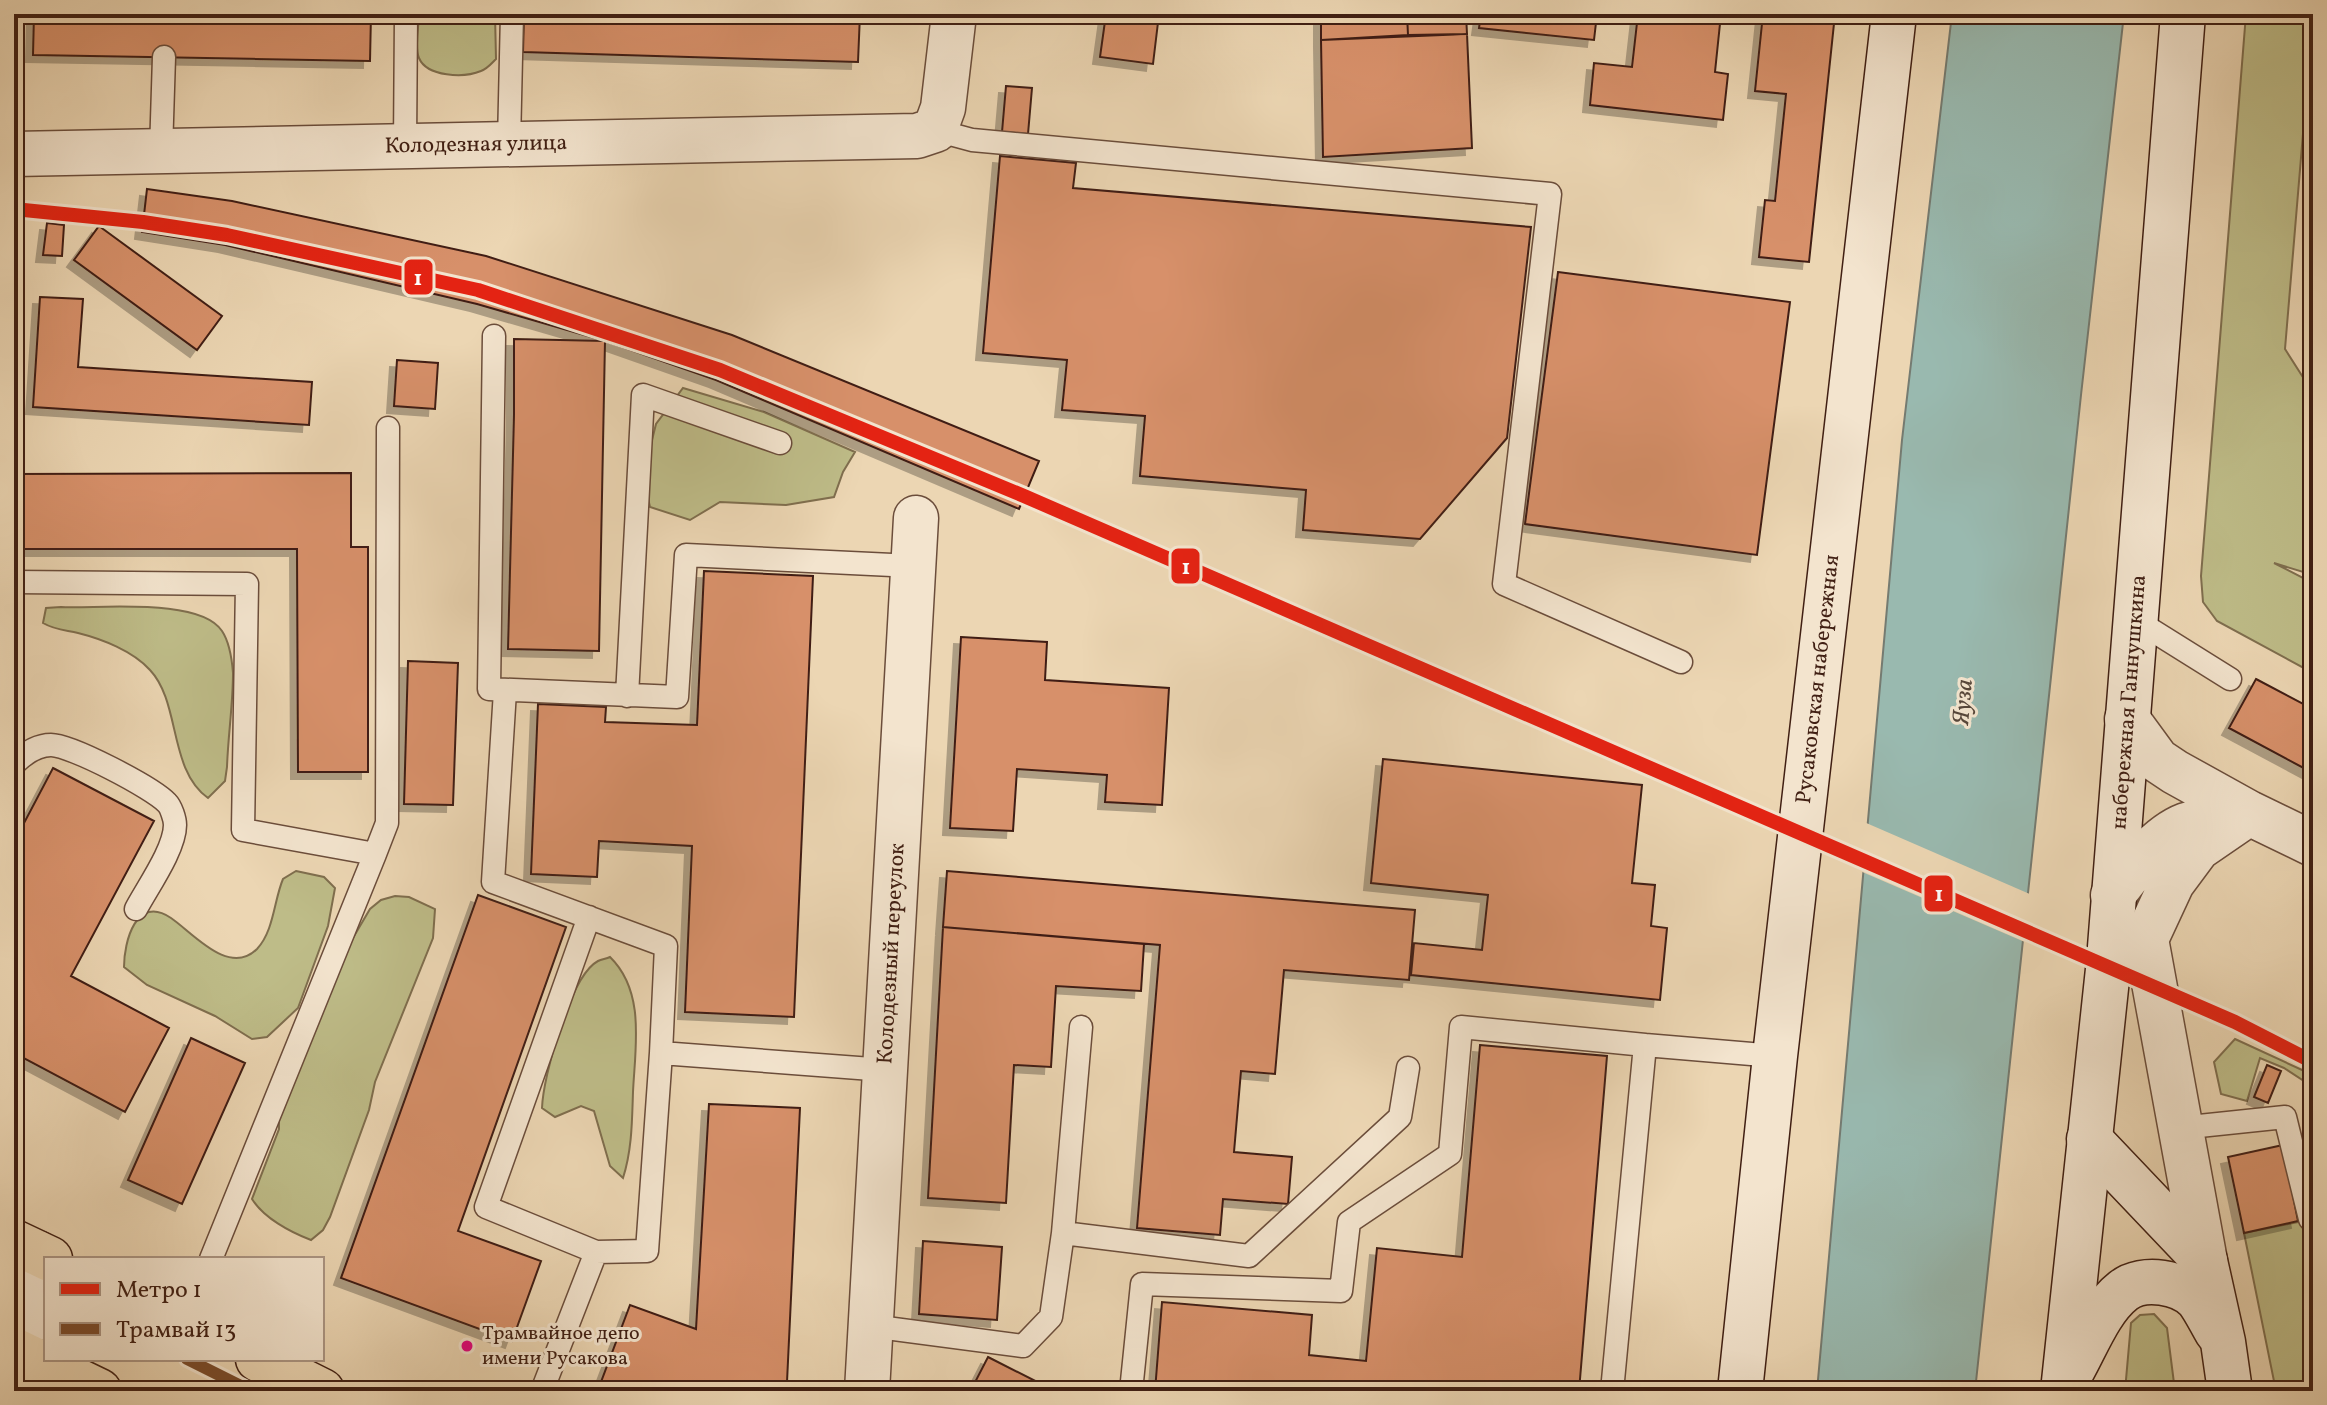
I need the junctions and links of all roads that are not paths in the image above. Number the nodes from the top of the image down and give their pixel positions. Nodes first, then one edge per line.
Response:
1 (406, 14) edge
2 (512, 14) edge
3 (954, 14) edge
4 (1894, 14) edge
5 (2183, 14) edge
6 (164, 57) dead end
7 (935, 130) junction
8 (509, 143) junction
9 (405, 146) junction
10 (161, 151) junction
11 (14, 154) edge
12 (494, 336) dead end
13 (388, 428) dead end
14 (780, 443) dead end
15 (916, 518) dead end
16 (913, 566) junction
17 (14, 582) edge
18 (2134, 619) junction
19 (1681, 662) dead end
20 (2230, 679) dead end
21 (505, 691) junction
22 (627, 696) junction
23 (2127, 719) junction
24 (14, 764) edge
25 (2249, 813) junction
26 (2313, 844) edge
27 (375, 854) junction
28 (2113, 895) junction
29 (136, 909) dead end
30 (589, 917) junction
31 (1081, 1027) dead end
32 (1645, 1045) junction
33 (661, 1053) junction
34 (1775, 1056) junction
35 (1408, 1068) dead end
36 (885, 1070) junction
37 (2180, 1128) junction
38 (2089, 1139) junction
39 (2310, 1219) dead end
40 (1063, 1233) junction
41 (34, 1251) edge
42 (596, 1252) junction
43 (212, 1257) edge
44 (2205, 1261) junction
45 (871, 1326) junction
46 (2223, 1342) junction
47 (262, 1361) edge
48 (15, 1363) edge
49 (2064, 1388) edge
50 (99, 1391) edge
51 (322, 1391) edge
52 (542, 1391) edge
53 (867, 1391) edge
54 (1131, 1391) edge
55 (1612, 1391) edge
56 (1740, 1391) edge
57 (2230, 1391) edge

1 - 9 lane
2 - 8 lane
3 - 7 main road
4 - 34 main road, Русаковская набережная
5 - 18 main road, набережная Ганнушкина
6 - 10 lane
7 - 8 main road, Колодезная улица
7 - 19 lane
8 - 9 main road, Колодезная улица
9 - 10 main road, Колодезная улица
10 - 11 main road, Колодезная улица
12 - 21 lane
13 - 27 lane
14 - 22 lane
15 - 16 main road, Колодезный переулок
16 - 22 lane
16 - 36 main road, Колодезный переулок
17 - 27 lane
18 - 20 lane
18 - 23 main road, набережная Ганнушкина
21 - 22 lane
21 - 30 lane
23 - 25 main road
23 - 28 main road, набережная Ганнушкина
24 - 29 lane
25 - 26 main road
25 - 28 main road
25 - 37 main road
27 - 43 lane
28 - 38 main road, набережная Ганнушкина
30 - 33 lane
30 - 42 lane
31 - 40 lane
32 - 34 lane
32 - 54 lane
32 - 55 lane
33 - 36 lane
33 - 42 lane
34 - 56 main road, Русаковская набережная
35 - 40 lane
36 - 45 main road, Колодезный переулок
37 - 39 lane
37 - 44 main road
38 - 44 main road
38 - 49 main road, набережная Ганнушкина
40 - 45 lane
41 - 48 main road
42 - 52 lane
44 - 46 main road
45 - 53 main road, Колодезный переулок
46 - 49 main road
46 - 57 main road
47 - 51 main road
48 - 50 main road

